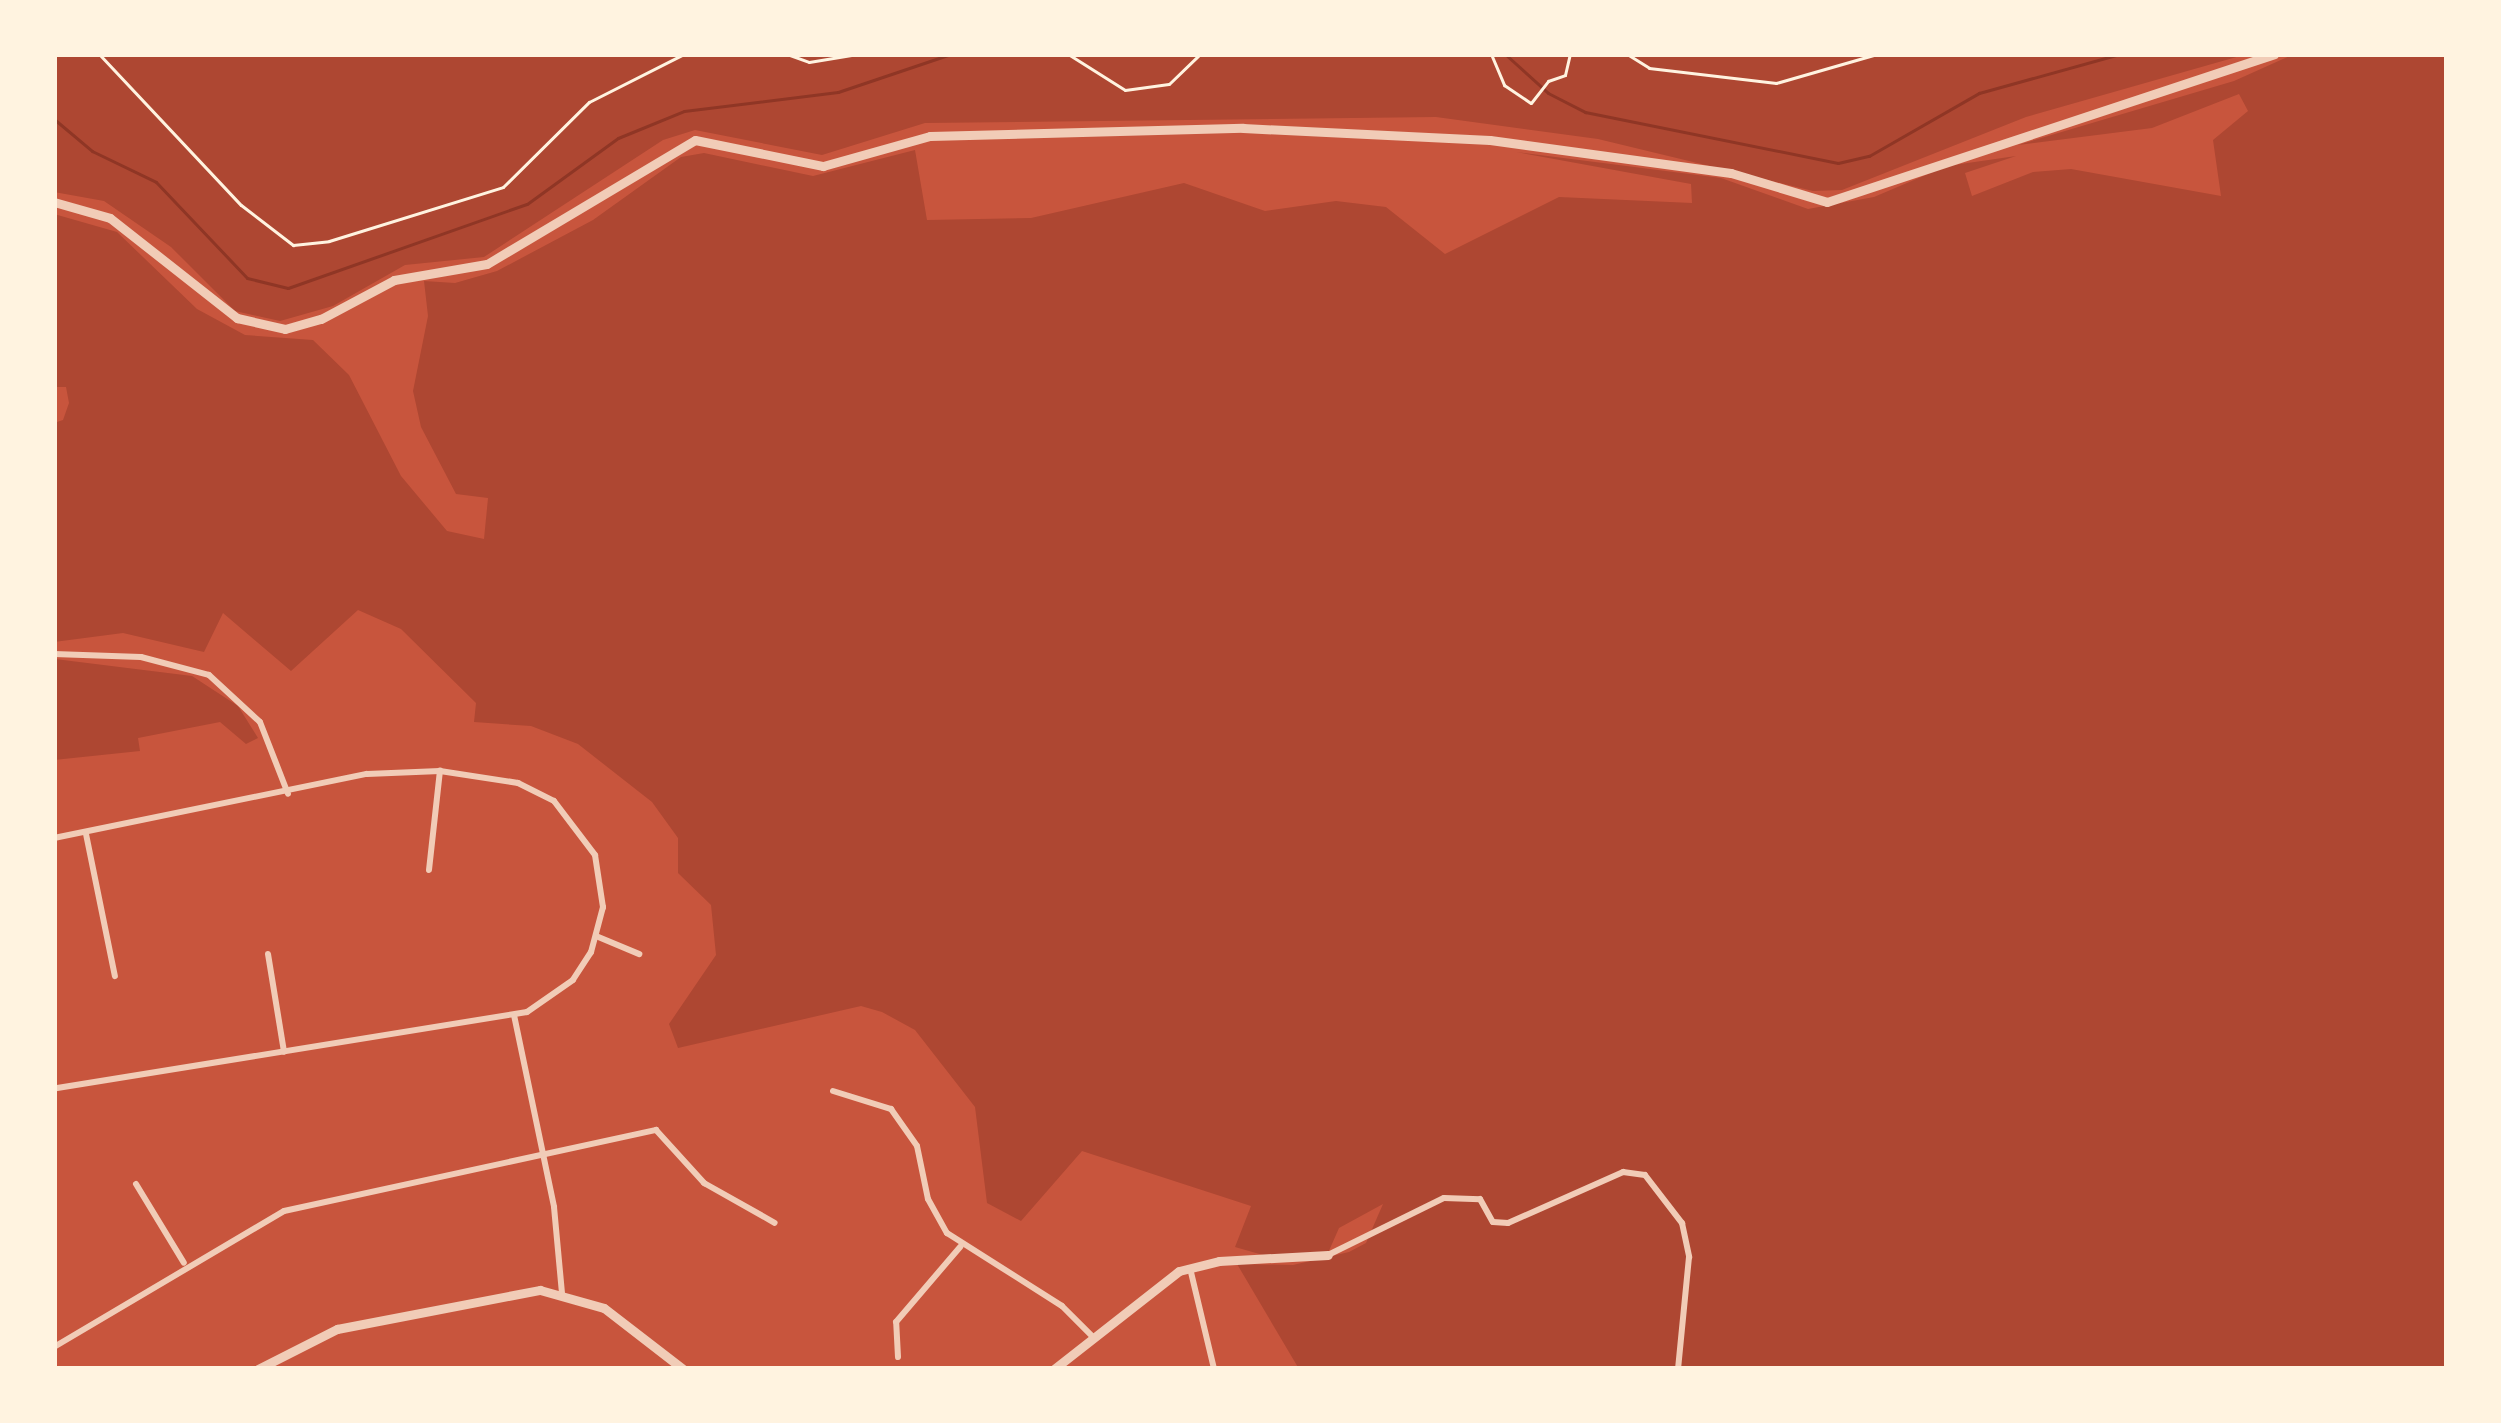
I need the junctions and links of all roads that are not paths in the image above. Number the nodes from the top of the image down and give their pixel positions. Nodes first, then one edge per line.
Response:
1 (2274, 54) edge
2 (54, 202) edge
3 (54, 654) edge
4 (440, 771) junction
5 (288, 794) junction
6 (86, 834) junction
7 (54, 838) edge
8 (429, 870) dead end
9 (596, 936) junction
10 (268, 954) dead end
11 (639, 954) dead end
12 (115, 976) dead end
13 (514, 1015) junction
14 (284, 1052) junction
15 (54, 1089) edge
16 (833, 1091) dead end
17 (543, 1153) junction
18 (136, 1184) dead end
19 (775, 1223) dead end
20 (960, 1247) junction
21 (1328, 1255) joint
22 (184, 1263) junction
23 (1190, 1268) junction
24 (562, 1294) junction
25 (1093, 1337) junction
26 (54, 1347) edge
27 (898, 1358) dead end
28 (258, 1369) edge
29 (683, 1369) edge
30 (1054, 1369) edge
31 (1214, 1369) edge
32 (1678, 1369) edge

1 - 2 street
3 - 5 street
4 - 5 street
4 - 8 street
4 - 9 street
5 - 6 street
6 - 7 street
6 - 12 street
9 - 11 street
9 - 13 street
10 - 14 street
13 - 14 street
13 - 17 street
14 - 15 street
16 - 20 street
17 - 19 street
17 - 22 street
17 - 24 street
18 - 22 street
20 - 25 street
20 - 27 street
21 - 23 street
21 - 32 street
22 - 26 street
23 - 25 street
23 - 31 street
24 - 28 street
24 - 29 street
25 - 30 street

